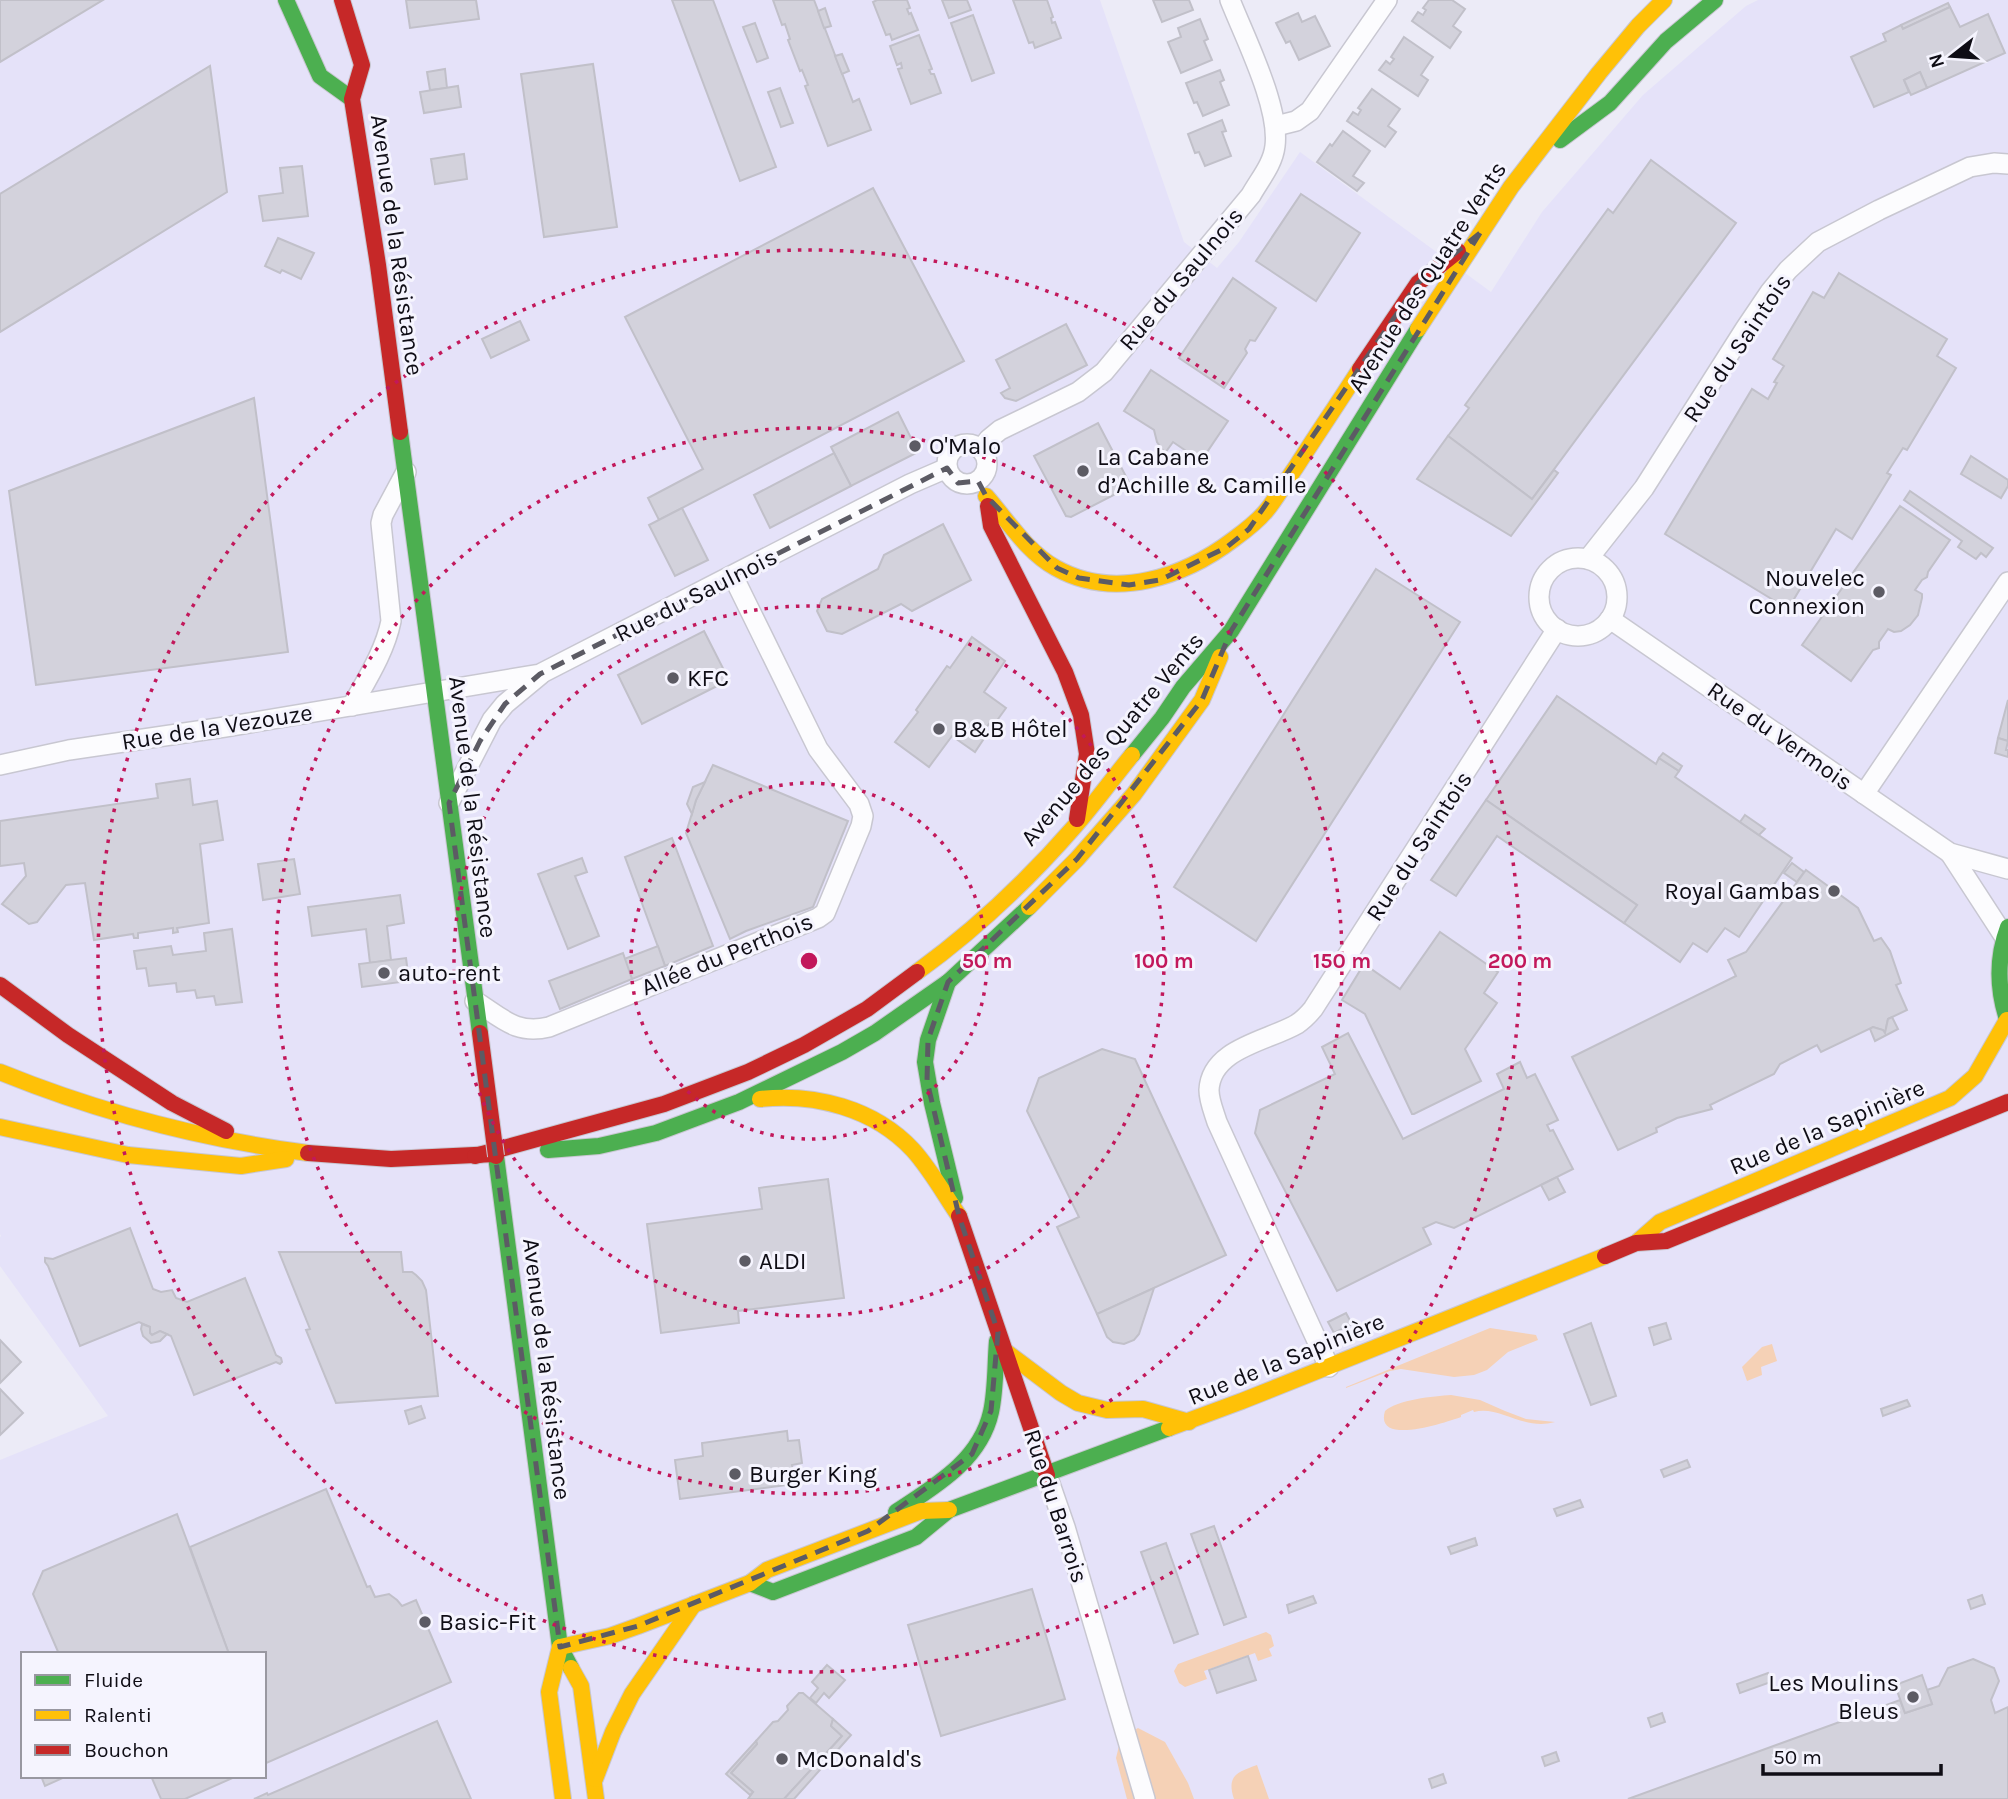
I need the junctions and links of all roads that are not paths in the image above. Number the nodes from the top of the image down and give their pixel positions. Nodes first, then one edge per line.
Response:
1 (286, 0) edge
2 (342, 0) edge
3 (1230, 0) edge
4 (1387, 0) edge
5 (1664, 0) edge
6 (1715, 0) edge
7 (352, 99) junction
8 (1276, 127) junction
9 (1529, 163) junction
10 (2008, 164) edge
11 (1480, 233) junction
12 (981, 449) junction
13 (947, 468) junction
14 (406, 472) junction
15 (982, 489) junction
16 (1588, 559) junction
17 (733, 576) junction
18 (2008, 582) edge
19 (1610, 618) junction
20 (1557, 629) junction
21 (1231, 631) junction
22 (540, 674) junction
23 (435, 692) junction
24 (352, 706) junction
25 (0, 765) edge
26 (1864, 794) junction
27 (450, 803) junction
28 (1075, 826) junction
29 (1950, 853) junction
30 (2008, 870) edge
31 (2006, 932) edge
32 (948, 982) junction
33 (0, 985) edge
34 (475, 1001) junction
35 (2008, 1021) edge
36 (0, 1072) edge
37 (739, 1102) junction
38 (2008, 1102) edge
39 (0, 1127) edge
40 (251, 1144) junction
41 (320, 1154) junction
42 (475, 1156) junction
43 (959, 1216) junction
44 (1636, 1243) junction
45 (998, 1332) junction
46 (1005, 1351) junction
47 (1329, 1367) junction
48 (1189, 1422) junction
49 (1047, 1475) junction
50 (949, 1510) junction
51 (868, 1531) junction
52 (750, 1583) junction
53 (694, 1604) junction
54 (560, 1647) junction
55 (555, 1745) junction
56 (595, 1792) edge
57 (546, 1799) edge
58 (563, 1799) edge
59 (1145, 1799) edge

1 - 7 main road, Avenue de la Résistance
2 - 7 main road, Avenue de la Résistance
3 - 8 street
4 - 8 street
5 - 9 main road, Avenue des Quatre Vents
6 - 9 main road
7 - 14 main road, Avenue de la Résistance
8 - 12 street, Rue du Saulnois
9 - 11 main road, Avenue des Quatre Vents
10 - 16 street, Rue du Saintois
11 - 15 main road
11 - 21 main road, Avenue des Quatre Vents
12 - 13 street
12 - 15 street
13 - 15 street
13 - 17 street, Rue du Saulnois
14 - 23 main road, Avenue de la Résistance
14 - 24 street
15 - 28 main road
16 - 19 street
16 - 20 street
17 - 22 street, Rue du Saulnois
17 - 34 street, Allée du Perthois
18 - 26 street
19 - 20 street
19 - 26 street, Rue du Vermois
20 - 47 street, Rue du Saintois
21 - 28 main road, Avenue des Quatre Vents
21 - 32 main road, Avenue des Quatre Vents
22 - 23 street, Rue du Saulnois
22 - 27 street
23 - 24 street, Rue de la Vezouze
23 - 27 main road, Avenue de la Résistance
24 - 25 street, Rue de la Vezouze
26 - 29 street, Rue du Vermois
27 - 34 main road, Avenue de la Résistance
28 - 42 main road, Avenue des Quatre Vents
29 - 30 street, Rue du Vermois
29 - 31 street, Rue du Vermois
31 - 35 main road
32 - 37 main road, Avenue des Quatre Vents
32 - 43 main road
33 - 40 main road
34 - 54 main road, Avenue de la Résistance, bridge
35 - 44 main road, Rue de la Sapinière
36 - 40 main road, Avenue des Quatre Vents
37 - 42 main road, Avenue des Quatre Vents
37 - 43 main road
38 - 44 main road, Rue de la Sapinière
39 - 41 main road
40 - 41 main road, Avenue des Quatre Vents
41 - 42 main road, Avenue des Quatre Vents
43 - 45 main road, Rue du Barrois
44 - 47 main road, Rue de la Sapinière
45 - 46 main road, Rue du Barrois
45 - 51 main road
46 - 48 main road
46 - 49 main road, Rue du Barrois
47 - 48 main road, Rue de la Sapinière
48 - 49 main road, Rue de la Sapinière
49 - 50 main road, Rue de la Sapinière
49 - 59 street, Rue du Barrois
50 - 51 main road, Rue de la Sapinière
50 - 52 main road, Rue de la Sapinière
51 - 52 main road, Rue de la Sapinière
52 - 53 main road, Rue de la Sapinière
53 - 54 main road, Rue de la Sapinière
53 - 56 main road
54 - 55 main road, Avenue de la Résistance
54 - 56 main road, Avenue de la Résistance
55 - 57 main road
55 - 58 main road, Avenue de la Résistance

